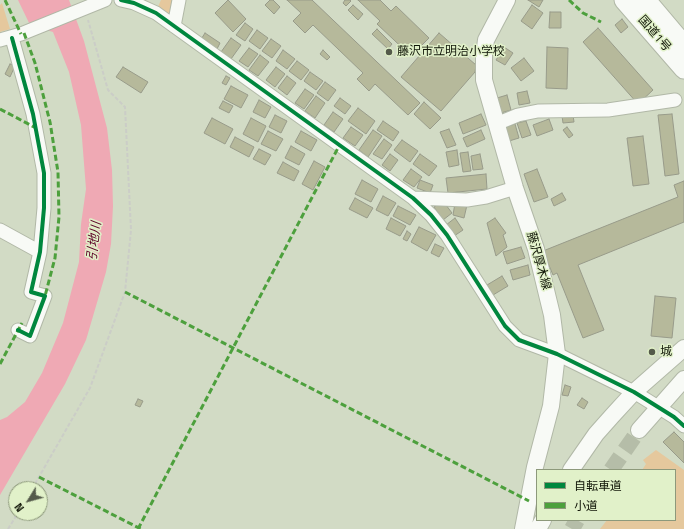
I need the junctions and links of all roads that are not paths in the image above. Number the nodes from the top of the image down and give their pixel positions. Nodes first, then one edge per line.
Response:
1 (105, 0) edge
2 (121, 0) edge
3 (178, 0) edge
4 (507, 0) edge
5 (624, 0) edge
6 (646, 0) edge
7 (82, 4) edge
8 (174, 26) junction
9 (6, 39) edge
10 (684, 45) edge
11 (684, 69) edge
12 (675, 100) dead end
13 (496, 124) junction
14 (515, 188) junction
15 (413, 198) junction
16 (0, 230) edge
17 (40, 252) junction
18 (18, 330) dead end
19 (684, 348) edge
20 (557, 354) junction
21 (684, 363) edge
22 (684, 379) edge
23 (634, 392) junction
24 (659, 407) junction
25 (679, 412) edge
26 (684, 426) edge
27 (640, 430) tunnel mouth
28 (572, 469) edge
29 (523, 529) edge

1 - 7 street
2 - 8 street
3 - 8 street
4 - 13 main road, 藤沢厚木線
5 - 11 highway, 国道1号
6 - 10 highway, 国道1号
7 - 9 street
8 - 15 street
9 - 17 street
12 - 13 street
13 - 14 main road, 藤沢厚木線
14 - 15 street
14 - 20 main road, 藤沢厚木線
15 - 20 street
16 - 17 street
17 - 18 street
19 - 23 main road
20 - 23 street
20 - 29 main road, 藤沢厚木線
21 - 23 main road
22 - 24 main road
23 - 24 street
23 - 28 main road
24 - 25 street
24 - 27 main road
25 - 26 street

